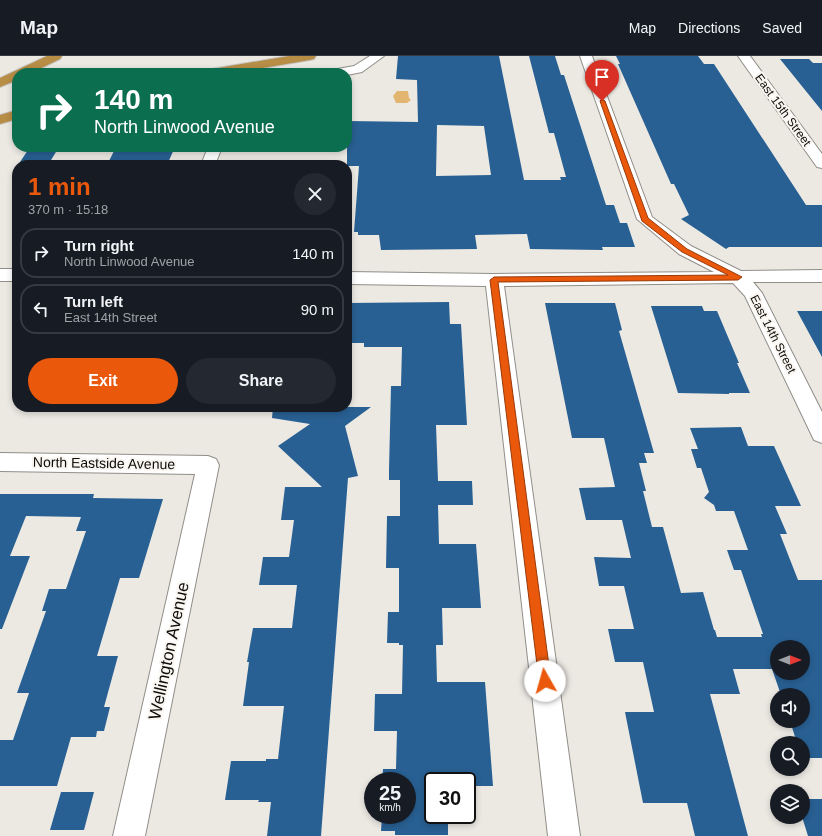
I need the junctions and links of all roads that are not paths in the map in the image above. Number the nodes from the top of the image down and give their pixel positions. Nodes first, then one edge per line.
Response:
1 (56, 56) edge
2 (310, 56) edge
3 (378, 56) edge
4 (586, 56) edge
5 (744, 56) edge
6 (31, 68) edge
7 (241, 68) edge
8 (352, 70) edge
9 (12, 77) edge
10 (0, 83) edge
11 (12, 116) edge
12 (0, 120) edge
13 (822, 164) edge
14 (0, 275) edge
15 (12, 275) edge
16 (822, 276) edge
17 (738, 277) junction
18 (352, 278) edge
19 (494, 280) junction
20 (822, 434) edge
21 (0, 462) edge
22 (208, 465) joint
23 (129, 836) edge
24 (564, 836) edge

1 - 6 highway
2 - 7 highway
3 - 8 street
4 - 17 street, East 14th Street
5 - 13 street, East 15th Street
9 - 10 highway
11 - 12 highway
14 - 15 street
16 - 17 street
17 - 19 street
17 - 20 street, East 14th Street
18 - 19 street
19 - 24 street
21 - 22 street, North Eastside Avenue
22 - 23 street, Wellington Avenue

